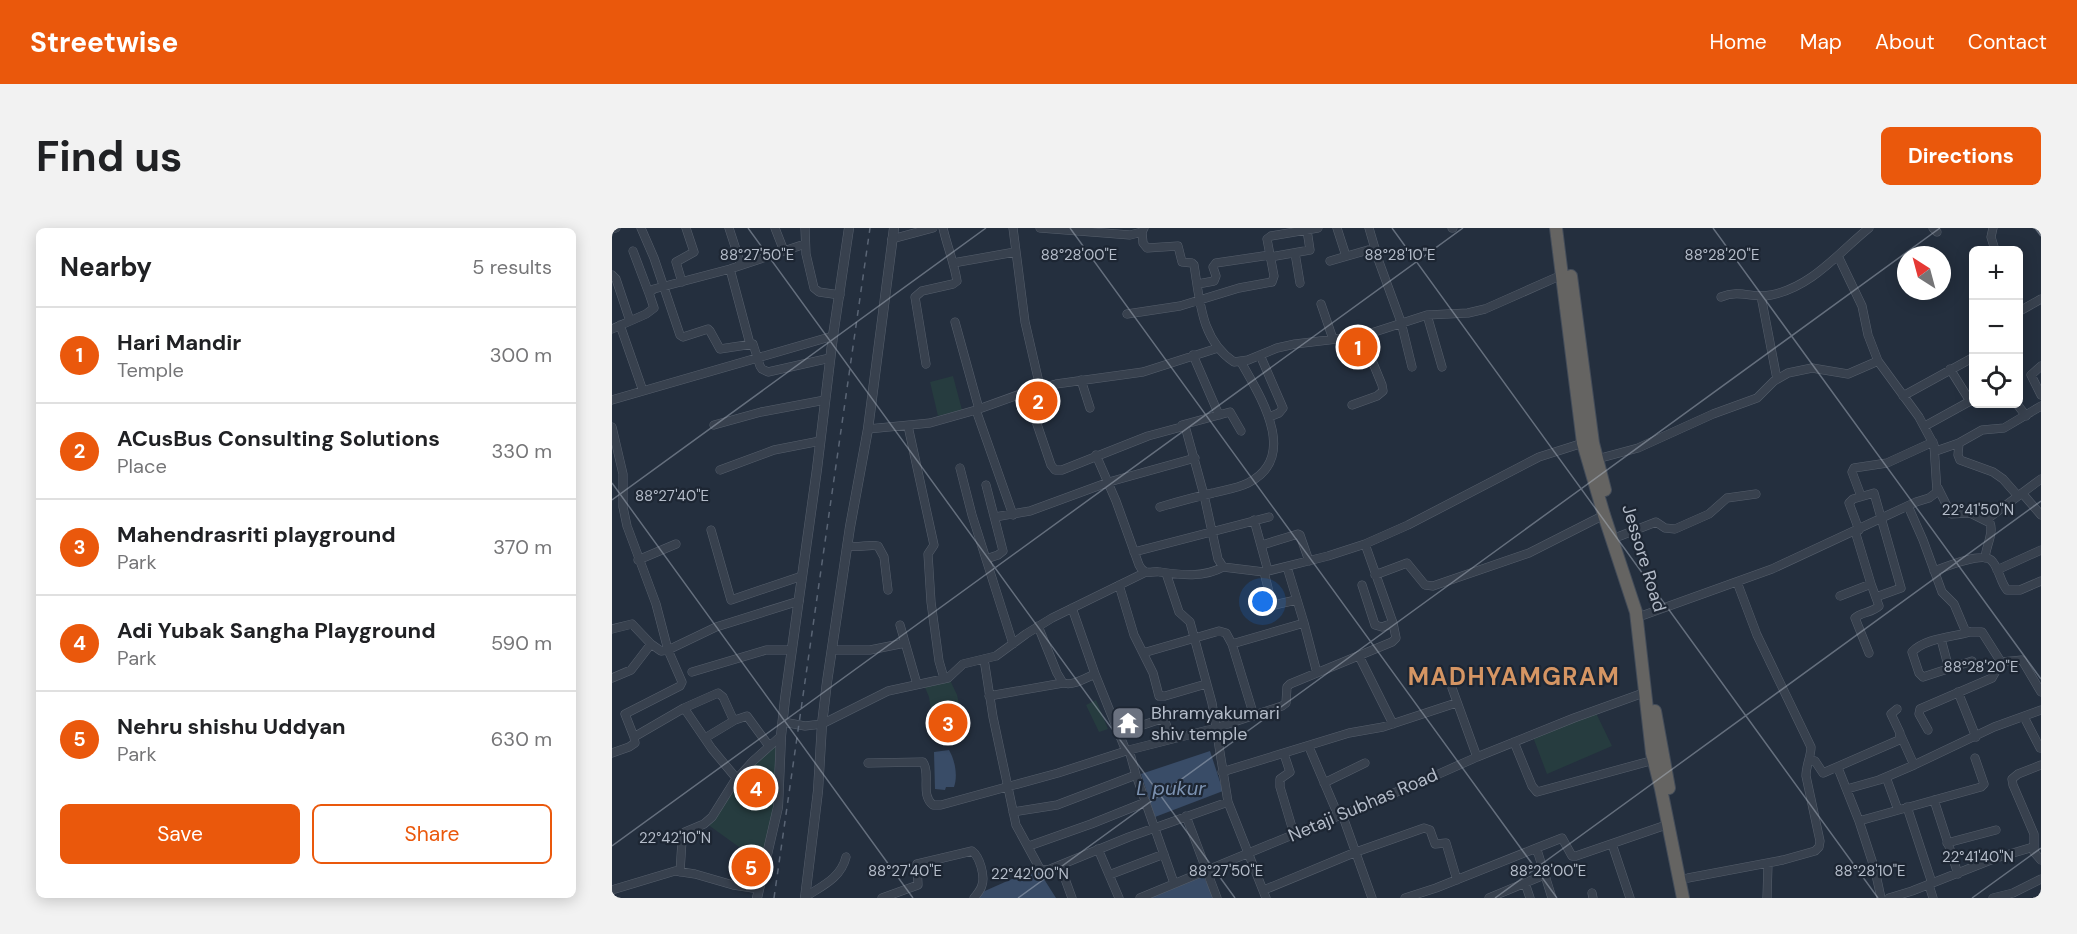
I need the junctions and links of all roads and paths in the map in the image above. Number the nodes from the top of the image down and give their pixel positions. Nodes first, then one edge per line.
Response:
1 (641, 228) edge
2 (686, 228) edge
3 (729, 228) edge
4 (775, 228) edge
5 (805, 228) edge
6 (849, 228) edge
7 (894, 228) edge
8 (933, 228) edge
9 (943, 228) edge
10 (1013, 228) edge
11 (1040, 228) edge
12 (1053, 228) edge
13 (1337, 228) edge
14 (1369, 228) edge
15 (1556, 228) edge
16 (1564, 228) edge
17 (1869, 228) edge
18 (1993, 228) edge
19 (1311, 229) edge
20 (1143, 230) edge
21 (892, 239) junction
22 (805, 244) junction
23 (1994, 246) edge
24 (1375, 248) junction
25 (633, 250) dead end
26 (784, 251) junction
27 (1015, 252) junction
28 (1295, 253) junction
29 (1270, 256) junction
30 (1346, 256) junction
31 (1838, 256) junction
32 (1330, 261) dead end
33 (953, 264) junction
34 (741, 265) junction
35 (730, 269) junction
36 (1566, 273) junction
37 (612, 275) edge
38 (682, 282) junction
39 (1300, 283) dead end
40 (1198, 284) junction
41 (663, 288) junction
42 (650, 296) junction
43 (840, 296) junction
44 (1761, 296) junction
45 (1720, 297) dead end
46 (2041, 299) edge
47 (1201, 300) junction
48 (1321, 304) dead end
49 (2023, 310) edge
50 (1126, 314) dead end
51 (1427, 315) junction
52 (630, 321) junction
53 (955, 322) dead end
54 (1401, 322) junction
55 (616, 327) edge
56 (832, 336) junction
57 (1362, 336) junction
58 (1333, 339) junction
59 (750, 344) junction
60 (1218, 348) junction
61 (1193, 355) junction
62 (1260, 355) junction
63 (758, 357) junction
64 (830, 358) junction
65 (1969, 360) edge
66 (1878, 361) junction
67 (1241, 362) junction
68 (926, 364) dead end
69 (2041, 366) edge
70 (1412, 367) dead end
71 (1442, 367) dead end
72 (1950, 369) junction
73 (1777, 379) junction
74 (1081, 380) junction
75 (1040, 387) junction
76 (643, 391) junction
77 (1026, 392) junction
78 (2041, 394) edge
79 (1903, 396) junction
80 (1969, 396) edge
81 (612, 400) edge
82 (825, 400) junction
83 (1969, 402) edge
84 (1352, 405) dead end
85 (2041, 406) edge
86 (1090, 408) dead end
87 (2020, 408) edge
88 (977, 409) junction
89 (1219, 415) junction
90 (2026, 416) junction
91 (1269, 417) junction
92 (714, 425) dead end
93 (1182, 425) junction
94 (908, 426) junction
95 (1925, 426) junction
96 (612, 427) edge
97 (868, 429) junction
98 (1241, 431) dead end
99 (820, 441) junction
100 (1933, 442) junction
101 (1583, 443) junction
102 (1959, 443) junction
103 (1936, 451) junction
104 (1096, 455) junction
105 (1195, 458) junction
106 (1597, 459) junction
107 (960, 468) dead end
108 (720, 470) dead end
109 (2041, 479) edge
110 (1109, 482) junction
111 (986, 485) dead end
112 (1938, 488) junction
113 (1756, 494) dead end
114 (1204, 495) junction
115 (2020, 495) junction
116 (1861, 496) junction
117 (1908, 506) junction
118 (1160, 507) dead end
119 (1013, 515) junction
120 (1604, 515) junction
121 (2041, 515) edge
122 (1269, 516) dead end
123 (995, 517) junction
124 (1883, 519) junction
125 (1254, 520) junction
126 (1986, 520) junction
127 (711, 530) dead end
128 (1857, 531) junction
129 (1211, 532) junction
130 (1620, 536) junction
131 (676, 544) dead end
132 (1365, 544) junction
133 (1262, 545) junction
134 (848, 546) junction
135 (2041, 550) edge
136 (1134, 552) junction
137 (1985, 558) junction
138 (986, 559) junction
139 (638, 560) junction
140 (1309, 561) junction
141 (1223, 567) junction
142 (1287, 567) junction
143 (1996, 570) junction
144 (1934, 571) junction
145 (1146, 572) junction
146 (1266, 572) junction
147 (1166, 573) junction
148 (1375, 574) junction
149 (802, 576) junction
150 (2041, 581) edge
151 (1737, 582) junction
152 (1871, 584) junction
153 (1119, 585) junction
154 (1362, 585) dead end
155 (888, 590) dead end
156 (1840, 596) dead end
157 (1876, 597) junction
158 (1296, 600) junction
159 (799, 601) junction
160 (1072, 608) junction
161 (1644, 615) junction
162 (1304, 623) junction
163 (1393, 623) junction
164 (900, 625) dead end
165 (1038, 626) junction
166 (612, 629) edge
167 (1970, 632) junction
168 (1194, 637) junction
169 (1941, 639) junction
170 (905, 643) junction
171 (651, 644) junction
172 (1013, 644) junction
173 (1232, 644) junction
174 (668, 650) junction
175 (791, 650) junction
176 (832, 650) junction
177 (1143, 653) junction
178 (1869, 653) dead end
179 (1359, 656) junction
180 (984, 659) junction
181 (1972, 661) dead end
182 (2001, 662) junction
183 (1949, 669) junction
184 (693, 672) dead end
185 (1317, 673) junction
186 (1095, 675) junction
187 (612, 678) edge
188 (944, 678) junction
189 (2038, 680) edge
190 (1064, 683) junction
191 (917, 684) junction
192 (1206, 684) junction
193 (1452, 688) dead end
194 (1646, 692) junction
195 (1958, 692) junction
196 (2041, 692) edge
197 (989, 696) junction
198 (1456, 703) junction
199 (684, 708) junction
200 (1897, 709) dead end
201 (2041, 710) edge
202 (1254, 716) junction
203 (2024, 717) junction
204 (735, 720) junction
205 (783, 722) junction
206 (822, 724) junction
207 (1215, 724) junction
208 (1393, 724) junction
209 (1928, 730) dead end
210 (1119, 733) junction
211 (781, 736) junction
212 (1901, 736) junction
213 (634, 737) junction
214 (1976, 737) junction
215 (705, 738) junction
216 (1171, 739) junction
217 (1514, 742) junction
218 (769, 746) junction
219 (1309, 747) junction
220 (2041, 749) edge
221 (1127, 750) junction
222 (612, 753) edge
223 (1284, 754) junction
224 (1477, 757) junction
225 (1975, 758) dead end
226 (1654, 760) junction
227 (1809, 760) junction
228 (868, 763) dead end
229 (1365, 763) dead end
230 (1914, 765) junction
231 (2041, 765) edge
232 (1838, 768) junction
233 (1222, 772) junction
234 (1137, 775) junction
235 (1887, 777) junction
236 (737, 779) junction
237 (1324, 783) junction
238 (1008, 786) junction
239 (1847, 789) junction
240 (1934, 800) junction
241 (1146, 802) junction
242 (1228, 802) junction
243 (1907, 807) junction
244 (1898, 810) junction
245 (1013, 812) junction
246 (1340, 814) junction
247 (1186, 816) junction
248 (1859, 821) junction
249 (1669, 824) junction
250 (1155, 827) junction
251 (1996, 830) dead end
252 (1294, 834) junction
253 (1947, 843) junction
254 (1612, 844) junction
255 (1029, 846) junction
256 (1098, 849) junction
257 (1534, 849) junction
258 (1248, 852) junction
259 (1356, 852) junction
260 (2038, 853) edge
261 (1164, 854) junction
262 (846, 857) dead end
263 (1768, 864) junction
264 (1060, 865) junction
265 (1206, 870) junction
266 (680, 872) junction
267 (1544, 874) junction
268 (1958, 874) junction
269 (1109, 876) junction
270 (1688, 878) junction
271 (2041, 879) edge
272 (1457, 880) junction
273 (1174, 883) junction
274 (1525, 883) junction
275 (1931, 884) junction
276 (612, 890) edge
277 (758, 893) edge
278 (1265, 894) edge
279 (1511, 894) edge
280 (1912, 895) edge
281 (2014, 895) edge
282 (805, 898) edge
283 (882, 898) edge
284 (974, 898) edge
285 (1072, 898) edge
286 (1119, 898) edge
287 (1140, 898) edge
288 (1217, 898) edge
289 (1372, 898) edge
290 (1405, 898) edge
291 (1489, 898) edge
292 (1530, 898) edge
293 (1552, 898) edge
294 (1630, 898) edge
295 (1683, 898) edge
296 (1691, 898) edge
297 (1767, 898) edge
298 (1881, 898) edge
299 (1891, 898) edge
300 (1933, 898) edge
301 (1993, 898) edge

1 - 41 street
2 - 38 street
3 - 34 street
4 - 26 street
5 - 22 street
6 - 43 street
7 - 21 street
8 - 21 street
9 - 33 street
10 - 27 street
11 - 12 street
12 - 20 street
13 - 30 street
14 - 24 street
15 - 36 highway
16 - 36 highway, Jessore Road
17 - 31 street
18 - 23 street
19 - 28 street
19 - 29 street
20 - 40 street
21 - 97 street
22 - 26 street
22 - 43 street
24 - 30 street
24 - 54 street
25 - 42 street
26 - 34 street
27 - 33 street
27 - 75 street
28 - 29 street
28 - 39 street
29 - 40 street
29 - 47 street
30 - 32 street
31 - 44 street
31 - 66 street
33 - 68 street
34 - 35 street
35 - 38 street
35 - 59 street
36 - 51 street
36 - 101 highway
36 - 106 highway, Jessore Road
37 - 52 street
38 - 41 street
40 - 47 street
41 - 42 street
41 - 59 street
42 - 52 street
43 - 56 street
44 - 45 street
44 - 73 street
46 - 49 street
47 - 50 street
47 - 60 street
48 - 58 street
51 - 54 street
51 - 71 street
52 - 55 street
53 - 88 street
54 - 57 street
54 - 70 street
55 - 76 street
56 - 63 street
56 - 64 street
57 - 58 street
57 - 84 street
58 - 62 street
59 - 63 street
60 - 61 street
60 - 67 street
61 - 74 street
61 - 89 street
62 - 67 street
62 - 91 street
63 - 64 street
63 - 76 street
64 - 82 street
65 - 72 street
66 - 73 street
66 - 79 street
67 - 91 street
69 - 78 street
72 - 79 street
72 - 80 street
73 - 106 street
74 - 75 street
74 - 86 street
75 - 77 street
76 - 81 street
77 - 88 street
77 - 104 street
79 - 95 street
82 - 92 street
82 - 99 street
83 - 95 street
85 - 90 street
87 - 90 street
88 - 94 street
88 - 119 street
89 - 93 street
89 - 98 street
90 - 102 street
91 - 114 street
93 - 104 street
93 - 105 street
94 - 97 street
94 - 188 street
95 - 100 street
96 - 139 street
97 - 134 street
99 - 108 street
99 - 149 street
100 - 103 street
100 - 116 street
101 - 120 highway
101 - 132 street
102 - 103 street
102 - 115 street
103 - 112 street
104 - 110 street
105 - 110 street
105 - 114 street
106 - 130 highway, Jessore Road
107 - 138 street
109 - 115 street
110 - 119 street
110 - 136 street
111 - 123 street
112 - 117 street
112 - 126 street
113 - 130 street
114 - 118 street
114 - 129 street
115 - 121 street
115 - 126 street
116 - 124 street
116 - 128 street
117 - 124 street
117 - 144 street
119 - 123 street
120 - 148 street
120 - 194 highway
122 - 125 street
123 - 138 street
124 - 128 street
124 - 157 street
125 - 129 street
125 - 133 street
126 - 137 street
127 - 149 street
128 - 151 street
128 - 152 street
129 - 136 street
129 - 141 street
130 - 161 highway, Jessore Road
131 - 139 street
132 - 140 street
132 - 148 street
133 - 140 street
133 - 146 street
134 - 155 street
134 - 176 street
135 - 143 street
136 - 145 street
137 - 143 street
137 - 144 street
138 - 172 street
139 - 174 street
140 - 142 street
141 - 146 street
141 - 147 street
142 - 146 street
142 - 158 street
143 - 150 street
144 - 167 street
145 - 147 street
145 - 153 street
146 - 158 street
147 - 168 street
148 - 163 street
149 - 159 street
151 - 161 street
151 - 227 street
152 - 156 street
152 - 157 street
153 - 160 street
153 - 177 street
154 - 163 street
157 - 178 street
158 - 162 street
159 - 174 street
159 - 175 street
160 - 165 street
160 - 186 street
161 - 270 highway, Jessore Road
162 - 173 street
162 - 185 street
163 - 179 street
164 - 170 street
165 - 172 street
165 - 190 street
166 - 171 street
167 - 169 street
167 - 182 street
168 - 173 street
168 - 177 street
168 - 192 street
169 - 183 street
169 - 183 street
170 - 176 street
170 - 191 street
171 - 174 street
171 - 187 street
172 - 180 street
173 - 202 street
174 - 213 street
175 - 184 street
175 - 205 street
176 - 206 street
177 - 192 street
179 - 185 street
179 - 208 street
180 - 188 street
180 - 197 street
181 - 183 street
182 - 189 street
182 - 195 street
185 - 202 street
186 - 190 street
186 - 210 street
188 - 191 street
189 - 196 street
190 - 197 street
191 - 206 street
192 - 207 street
193 - 198 street
194 - 217 street, Netaji Subhas Road
194 - 226 highway
195 - 209 street
195 - 214 street
197 - 238 street
198 - 208 street
198 - 224 street
199 - 204 street
199 - 213 street
199 - 215 street
200 - 212 street
201 - 203 street
202 - 207 street
203 - 214 street
203 - 220 street
204 - 215 street
204 - 218 street
205 - 206 street
205 - 211 street
206 - 282 street
207 - 216 street
207 - 233 street
208 - 219 street
210 - 216 street
210 - 221 street
211 - 218 street
211 - 277 street
212 - 230 street
212 - 232 street
213 - 222 street
214 - 230 street
215 - 236 street
216 - 221 street
217 - 224 street, Netaji Subhas Road
217 - 226 street
218 - 236 street
219 - 223 street
219 - 237 street
221 - 234 street
221 - 238 street
223 - 233 street
223 - 252 street
224 - 246 street, Netaji Subhas Road
225 - 240 street
226 - 249 highway
227 - 232 street
227 - 263 street
228 - 238 street
229 - 237 street
230 - 235 street
231 - 260 street
232 - 239 street
233 - 242 street
234 - 241 street
234 - 245 street
235 - 239 street
235 - 244 street
236 - 266 street
237 - 246 street
238 - 245 street
239 - 248 street
240 - 243 street
240 - 253 street
241 - 250 street
241 - 255 street
242 - 247 street
242 - 258 street
243 - 244 street
243 - 275 street
244 - 248 street
245 - 255 street
246 - 252 street, Netaji Subhas Road
246 - 259 street
247 - 250 street
247 - 265 street
248 - 298 street
249 - 254 street
249 - 295 highway
250 - 256 street
250 - 261 street
251 - 253 street
252 - 258 street, Netaji Subhas Road
253 - 268 street
254 - 257 street
254 - 294 street
255 - 264 street
256 - 264 street
256 - 269 street
257 - 267 street
257 - 272 street
258 - 265 street, Netaji Subhas Road
258 - 278 street
259 - 272 street
259 - 278 street
259 - 289 street
260 - 268 street
261 - 269 street
261 - 273 street
262 - 282 street
263 - 270 street
263 - 297 street
264 - 285 street
265 - 273 street, Netaji Subhas Road
265 - 288 street
266 - 276 street
266 - 277 street
267 - 274 street
267 - 293 street
268 - 275 street
269 - 286 street
270 - 296 highway, Jessore Road
271 - 281 street
272 - 290 street
273 - 287 street, Netaji Subhas Road
274 - 279 street
274 - 292 street
275 - 280 street
275 - 300 street
279 - 291 street
280 - 299 street
281 - 301 street
283 - 284 street

